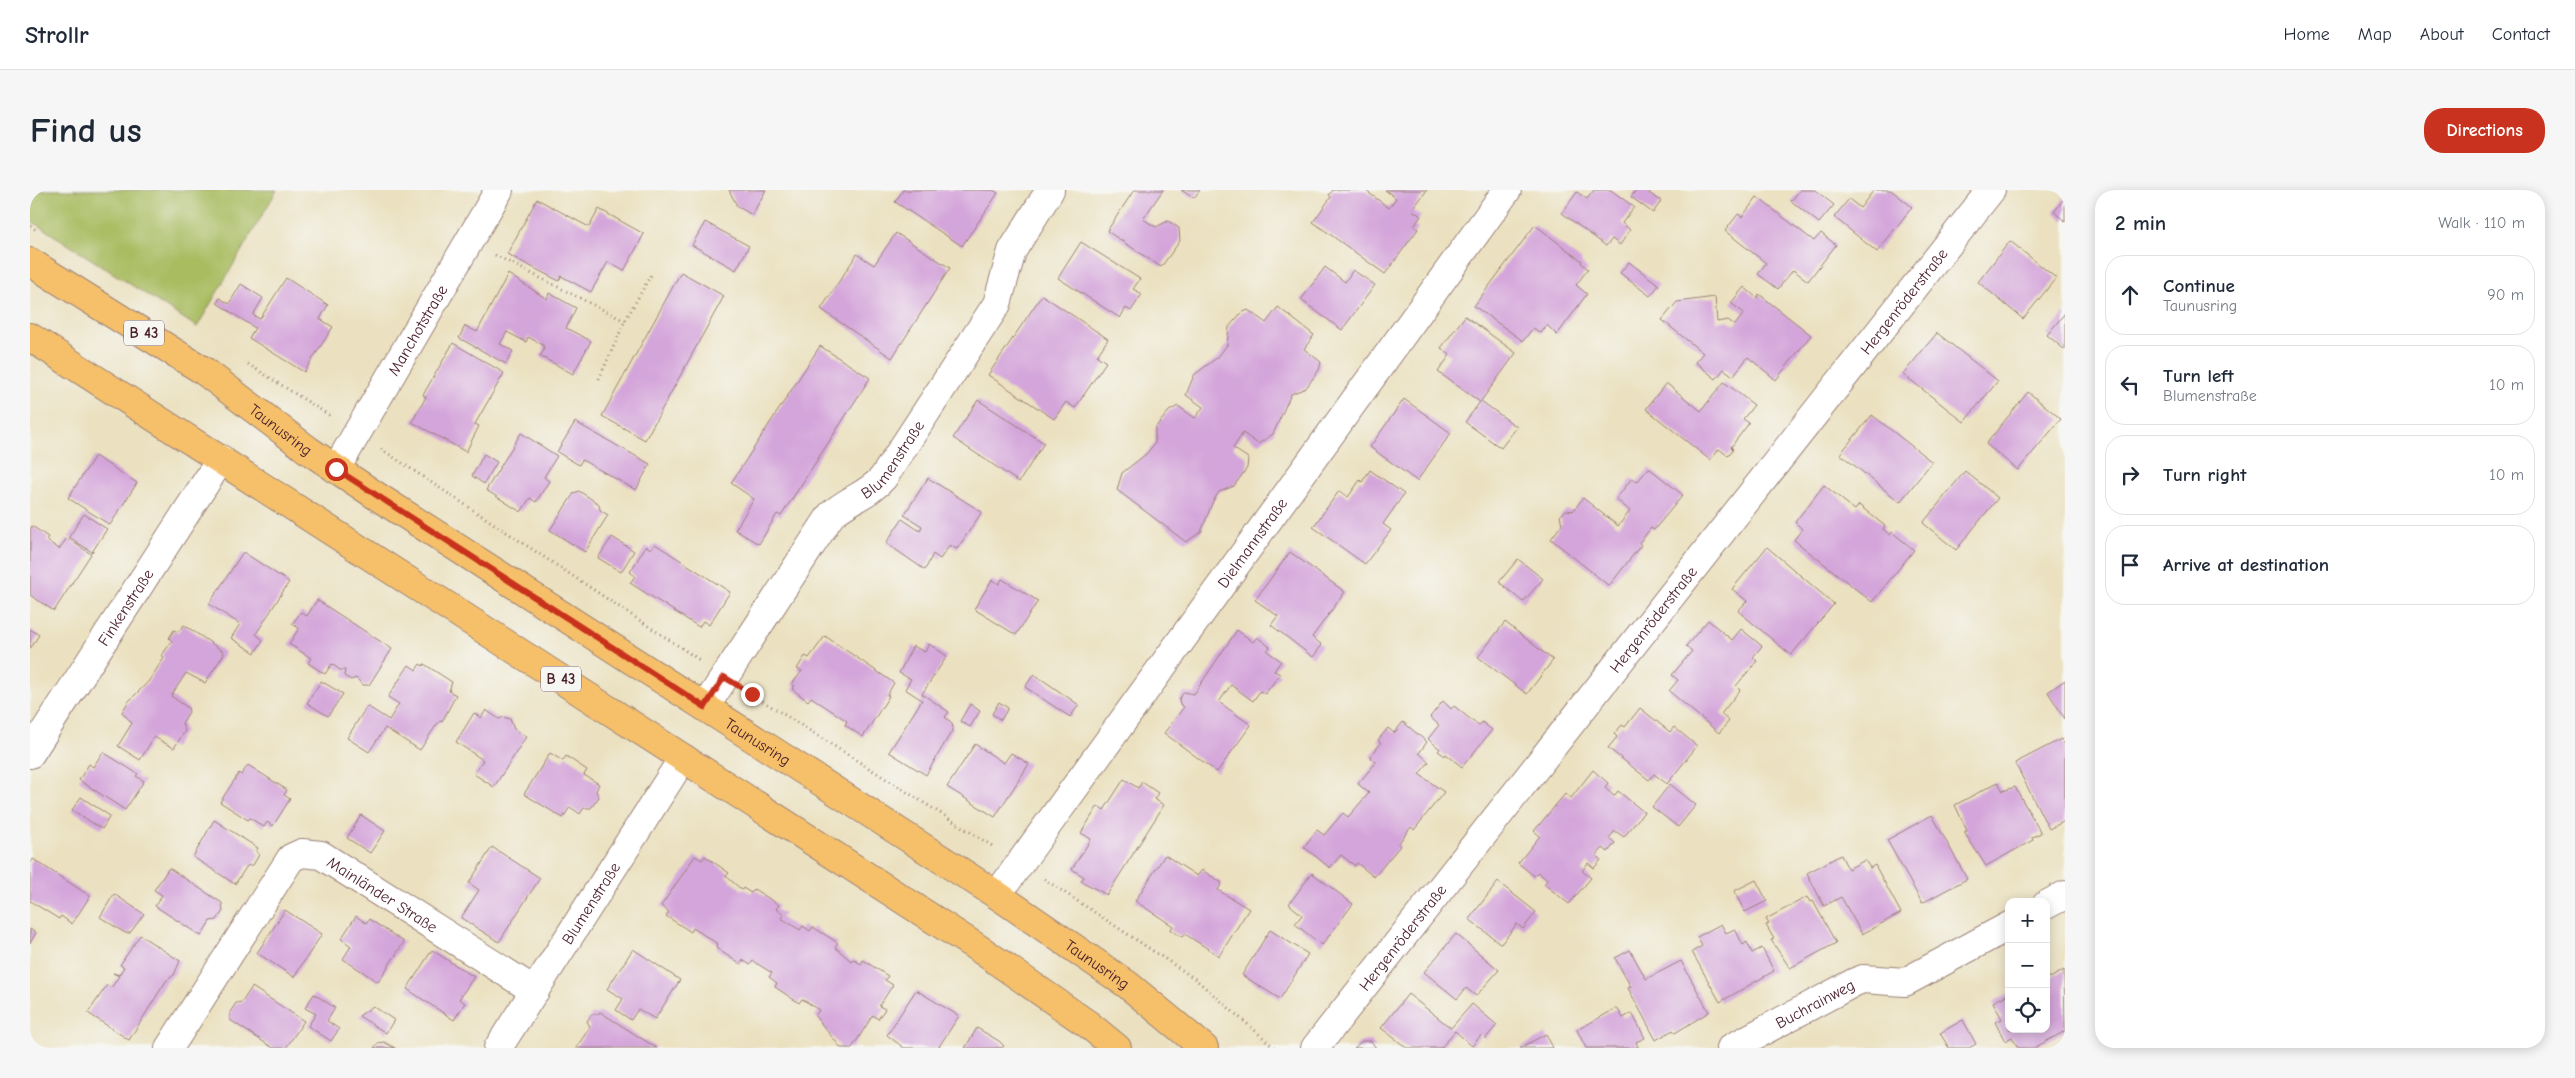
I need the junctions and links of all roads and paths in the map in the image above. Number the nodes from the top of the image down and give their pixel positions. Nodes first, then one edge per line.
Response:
1 (500, 190) edge
2 (1050, 190) edge
3 (1507, 190) edge
4 (1991, 190) edge
5 (30, 226) edge
6 (38, 232) dead end
7 (470, 243) junction
8 (30, 262) edge
9 (652, 273) dead end
10 (625, 322) junction
11 (30, 336) edge
12 (240, 359) dead end
13 (599, 379) dead end
14 (358, 433) junction
15 (221, 459) junction
16 (336, 469) junction
17 (724, 677) junction
18 (705, 707) junction
19 (30, 754) edge
20 (683, 758) junction
21 (1020, 863) junction
22 (997, 895) junction
23 (2065, 895) edge
24 (2050, 903) edge
25 (2005, 928) edge
26 (535, 991) junction
27 (169, 1048) edge
28 (498, 1048) edge
29 (1117, 1048) edge
30 (1204, 1048) edge
31 (1275, 1048) edge
32 (1316, 1048) edge
33 (1731, 1048) edge

1 - 7 street, Manchotstraße
2 - 17 street, Blumenstraße
3 - 21 street, Dielmannstraße
4 - 32 street, Hergenröderstraße
5 - 6 path
7 - 10 path
7 - 14 street, Manchotstraße
8 - 16 main road, Taunusring / B 43
9 - 10 path
10 - 13 path
11 - 15 main road, B 43
12 - 14 path
14 - 16 street, Manchotstraße
14 - 17 path
15 - 19 street, Finkenstraße
15 - 20 main road, B 43
16 - 18 main road, Taunusring / B 43
17 - 18 street, Blumenstraße
17 - 21 path
18 - 22 main road, Taunusring / B 43
20 - 26 street, Blumenstraße
20 - 29 main road, B 43
21 - 22 street, Dielmannstraße
21 - 31 path
22 - 30 main road, Taunusring / B 43
23 - 24 street
25 - 33 street, Buchrainweg
26 - 27 street, Mainländer Straße
26 - 28 street, Blumenstraße

